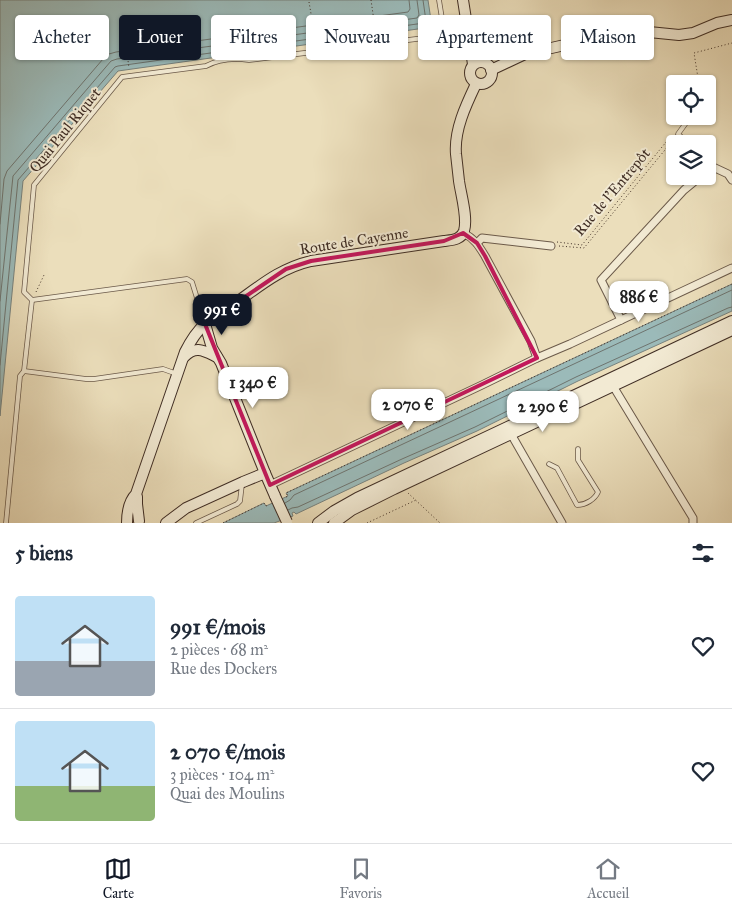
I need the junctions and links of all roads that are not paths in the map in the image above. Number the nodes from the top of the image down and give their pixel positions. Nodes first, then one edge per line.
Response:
1 (439, 0) edge
2 (463, 0) edge
3 (732, 20) edge
4 (473, 64) junction
5 (492, 70) junction
6 (476, 84) junction
7 (684, 125) edge
8 (679, 135) edge
9 (716, 171) edge
10 (732, 180) edge
11 (690, 185) edge
12 (463, 233) junction
13 (477, 242) junction
14 (553, 244) road end
15 (732, 268) edge
16 (32, 300) junction
17 (621, 320) junction
18 (732, 321) edge
19 (205, 324) junction
20 (732, 330) edge
21 (217, 357) junction
22 (183, 358) junction
23 (537, 358) junction
24 (24, 371) junction
25 (178, 374) junction
26 (612, 386) junction
27 (511, 434) junction
28 (578, 449) dead end
29 (549, 464) dead end
30 (265, 473) junction
31 (243, 482) junction
32 (270, 485) junction
33 (136, 494) junction
34 (141, 522) edge
35 (287, 522) edge
36 (6, 523) edge
37 (127, 523) edge
38 (166, 523) edge
39 (196, 523) edge
40 (318, 523) edge
41 (334, 523) edge
42 (562, 523) edge
43 (693, 523) edge

1 - 16 lane, Quai Paul Riquet
2 - 4 street
3 - 5 street
4 - 5 street
4 - 6 street
5 - 6 street
6 - 12 street
7 - 8 lane
9 - 10 street
11 - 17 street
12 - 13 street
12 - 19 street, Route de Cayenne
13 - 14 street
13 - 23 street
15 - 17 street
16 - 19 lane
16 - 24 lane, Quai Paul Riquet
17 - 23 street
18 - 40 street
19 - 21 street
19 - 22 street, Route de Cayenne
20 - 26 street
21 - 22 street
21 - 30 street
22 - 25 street, Route de Cayenne
23 - 32 street
24 - 25 lane
24 - 36 lane, Quai Paul Riquet
25 - 33 street, Route de Cayenne
26 - 27 street
26 - 43 street
27 - 41 street
27 - 42 street
28 - 29 lane
30 - 31 street
30 - 32 street
31 - 38 street
31 - 39 lane
32 - 35 street, bridge
33 - 34 street, Route de Cayenne
33 - 37 street, Route de Cayenne
34 - 37 street

